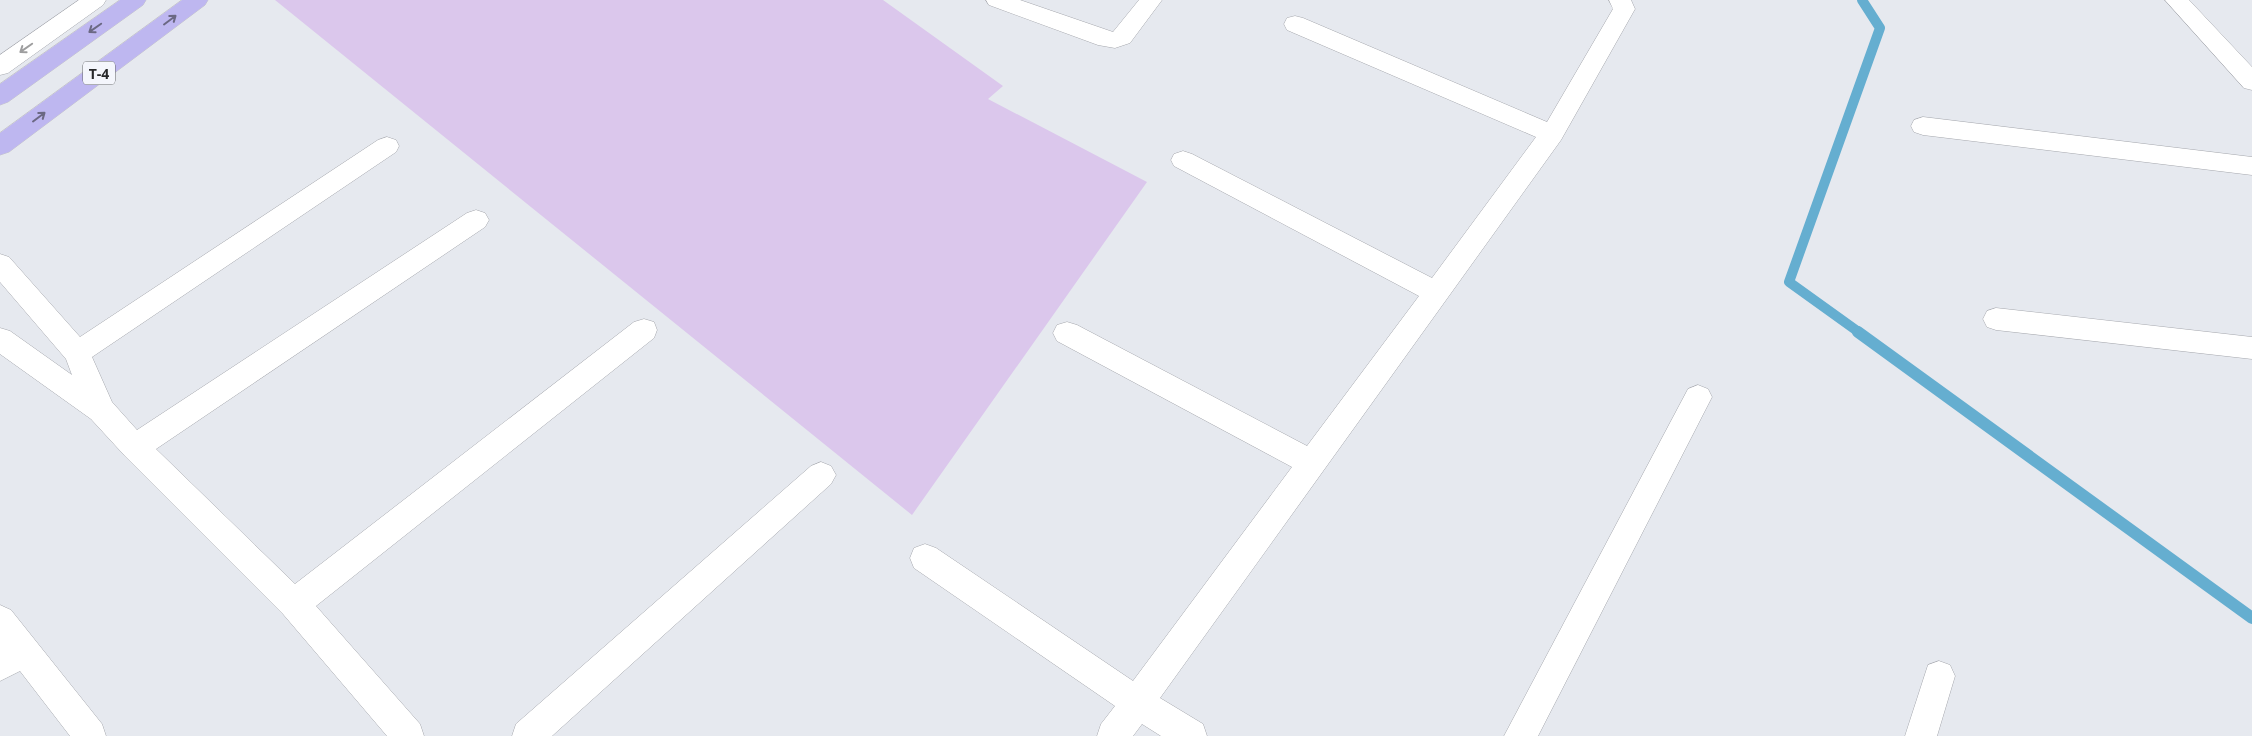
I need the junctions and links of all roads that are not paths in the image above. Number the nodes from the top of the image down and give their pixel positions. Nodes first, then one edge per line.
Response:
1 (94, 0) edge
2 (135, 0) edge
3 (197, 0) edge
4 (997, 0) edge
5 (1151, 0) edge
6 (1620, 0) edge
7 (2176, 0) edge
8 (1295, 24) dead end
9 (0, 67) edge
10 (2252, 82) edge
11 (0, 96) edge
12 (1923, 126) dead end
13 (1552, 134) junction
14 (0, 146) edge
15 (387, 146) dead end
16 (1183, 160) dead end
17 (2252, 166) edge
18 (476, 220) dead end
19 (0, 264) edge
20 (1436, 292) junction
21 (1996, 319) dead end
22 (644, 330) dead end
23 (1067, 333) dead end
24 (0, 339) edge
25 (2252, 348) edge
26 (77, 353) junction
27 (1698, 397) dead end
28 (100, 410) junction
29 (135, 447) junction
30 (1312, 463) junction
31 (821, 475) dead end
32 (925, 558) dead end
33 (294, 604) junction
34 (0, 620) edge
35 (11, 658) edge
36 (1939, 676) dead end
37 (1136, 702) junction
38 (90, 736) edge
39 (408, 736) edge
40 (528, 736) edge
41 (1113, 736) edge
42 (1191, 736) edge
43 (1520, 736) edge
44 (1921, 736) edge

1 -> 9 street
2 -> 11 highway, T-4
14 -> 3 highway, T-4
4 - 5 street
6 - 13 street
7 - 10 street
8 - 13 street
12 - 17 street
13 - 20 street
15 - 26 street
16 - 20 street
18 - 29 street
19 - 26 street
20 - 30 street
21 - 25 street
22 - 33 street
23 - 30 street
24 - 28 street
26 - 28 street
27 - 43 street
28 - 29 street
29 - 33 street
30 - 37 street
31 - 40 street
32 - 37 street
33 - 39 street
34 - 35 street
35 - 38 street
36 - 44 street
37 - 41 street
37 - 42 street

